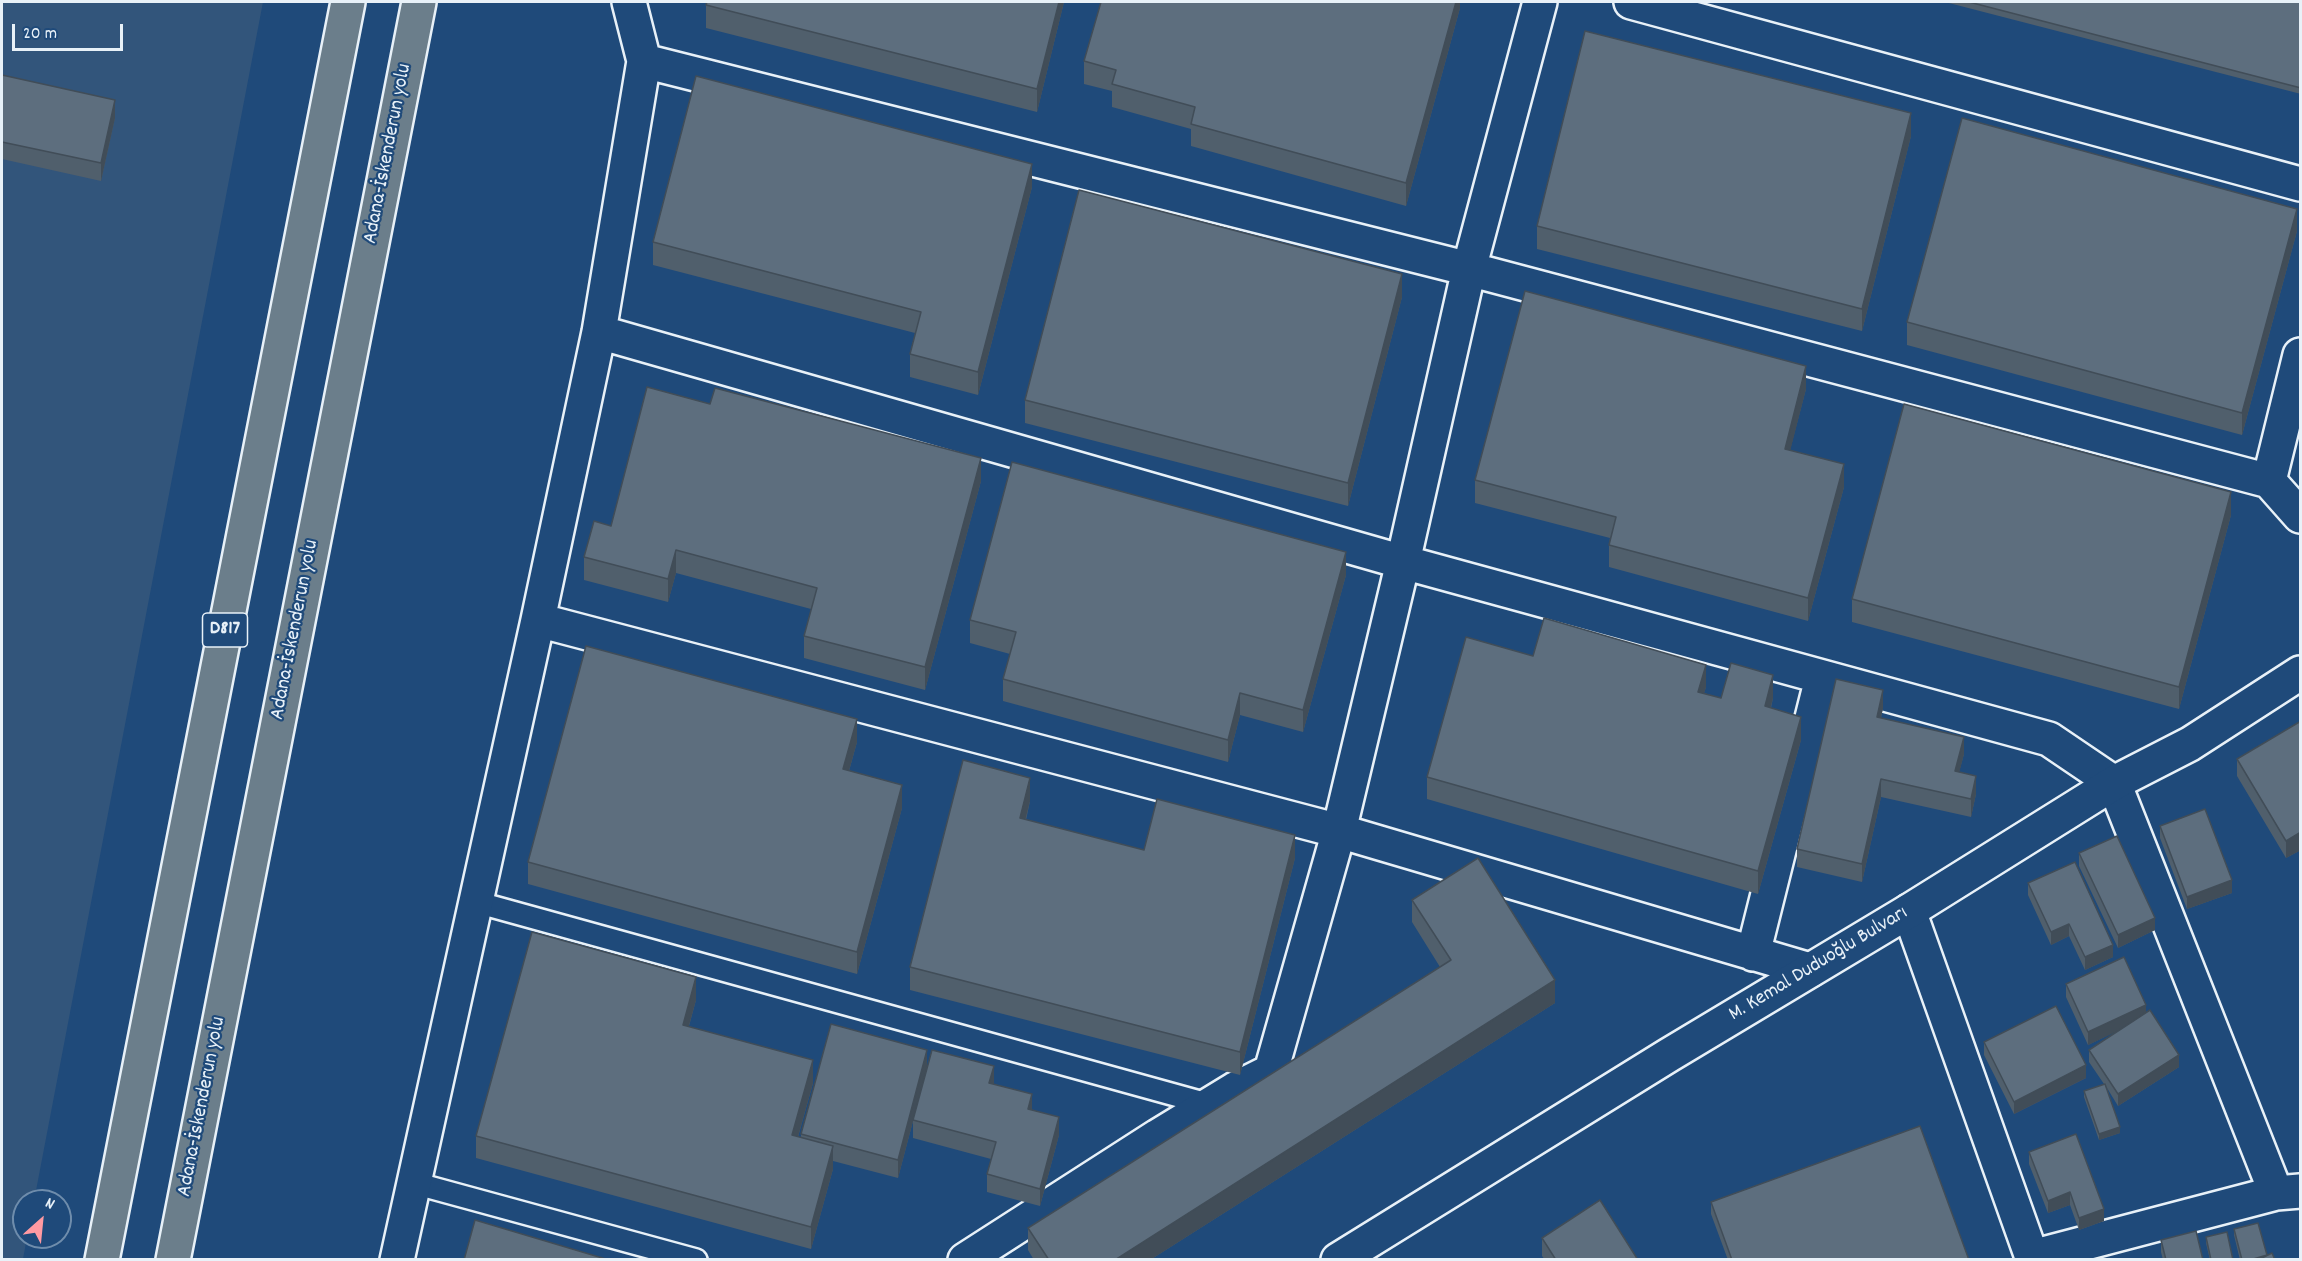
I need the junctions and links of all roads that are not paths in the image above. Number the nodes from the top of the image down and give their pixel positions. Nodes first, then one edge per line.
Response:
1 (348, 2) edge
2 (419, 2) edge
3 (629, 2) edge
4 (1540, 2) edge
5 (1631, 2) edge
6 (644, 61) junction
7 (2301, 184) edge
8 (1469, 269) junction
9 (599, 332) junction
10 (2301, 355) edge
11 (2269, 482) junction
12 (2301, 516) edge
13 (1402, 562) junction
14 (538, 620) junction
15 (2301, 673) edge
16 (1822, 678) junction
17 (2114, 783) junction
18 (1339, 831) junction
19 (476, 902) junction
20 (1909, 911) junction
21 (1753, 954) junction
22 (1810, 970) junction
23 (1211, 1105) junction
24 (414, 1183) junction
25 (2288, 1192) edge
26 (2032, 1258) edge
27 (102, 1260) edge
28 (173, 1260) edge
29 (397, 1260) edge
30 (696, 1260) edge
31 (965, 1260) edge
32 (1338, 1260) edge

1 - 27 highway, D817
2 - 28 highway, Adana-İskenderun yolu
3 - 6 street
4 - 8 street
5 - 7 street
6 - 8 street
6 - 9 street
8 - 11 street
8 - 13 street
9 - 13 street
9 - 14 street
10 - 11 street
11 - 12 street
13 - 16 street
13 - 18 street
14 - 18 street
14 - 19 street
15 - 17 street, M. Kemal Duduoğlu Bulvarı
16 - 17 street
16 - 21 street
17 - 20 street, M. Kemal Duduoğlu Bulvarı
17 - 25 street
18 - 21 street
18 - 23 street
19 - 23 lane
19 - 24 street
20 - 22 street, M. Kemal Duduoğlu Bulvarı
20 - 26 street
21 - 22 street
22 - 32 street, M. Kemal Duduoğlu Bulvarı
23 - 31 street
24 - 29 street
24 - 30 lane
25 - 26 street

